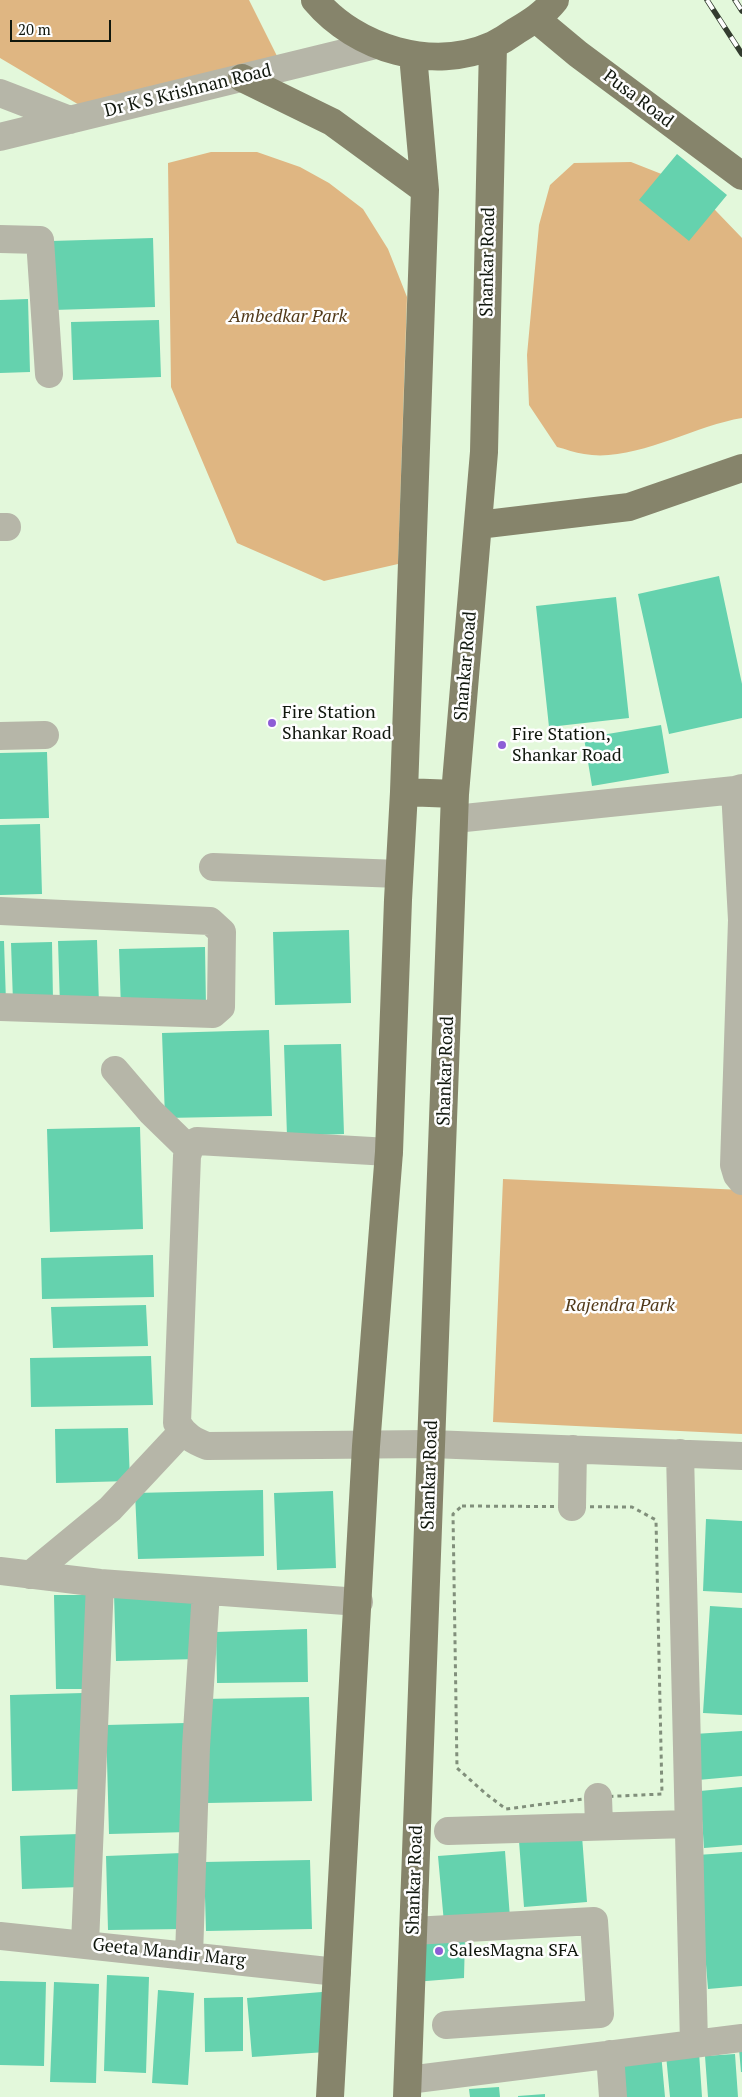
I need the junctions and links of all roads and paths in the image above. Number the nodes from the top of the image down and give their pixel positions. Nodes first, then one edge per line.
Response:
1 (315, 0) edge
2 (555, 0) edge
3 (536, 19) junction
4 (376, 45) junction
5 (493, 45) junction
6 (413, 55) junction
7 (242, 78) junction
8 (0, 92) edge
9 (70, 120) junction
10 (0, 137) edge
11 (742, 176) edge
12 (425, 190) junction
13 (0, 239) edge
14 (50, 374) dead end
15 (742, 468) edge
16 (478, 525) junction
17 (45, 735) dead end
18 (0, 736) edge
19 (739, 789) edge
20 (404, 792) junction
21 (455, 806) junction
22 (213, 867) dead end
23 (399, 874) junction
24 (0, 911) edge
25 (742, 920) edge
26 (0, 1007) edge
27 (115, 1070) dead end
28 (189, 1148) junction
29 (389, 1152) junction
30 (742, 1181) edge
31 (182, 1432) junction
32 (431, 1444) junction
33 (366, 1446) junction
34 (573, 1450) junction
35 (680, 1453) junction
36 (742, 1456) edge
37 (572, 1507) junction
38 (0, 1571) edge
39 (30, 1575) junction
40 (100, 1583) junction
41 (206, 1591) junction
42 (359, 1602) junction
43 (598, 1797) junction
44 (688, 1824) junction
45 (599, 1825) junction
46 (448, 1831) dead end
47 (413, 1930) junction
48 (0, 1936) edge
49 (85, 1944) junction
50 (189, 1956) junction
51 (337, 1972) junction
52 (446, 2025) dead end
53 (742, 2038) edge
54 (694, 2044) junction
55 (610, 2054) junction
56 (407, 2088) edge
57 (330, 2097) edge
58 (612, 2097) edge

1 - 4 main road
2 - 3 main road
3 - 5 main road
3 - 11 main road, Pusa Road
4 - 6 main road
4 - 7 street, Dr K S Krishnan Road
5 - 6 main road
5 - 16 main road, Shankar Road
6 - 12 main road
7 - 9 street, Dr K S Krishnan Road
7 - 12 main road
8 - 9 street
9 - 10 street, Dr K S Krishnan Road
12 - 20 main road
13 - 14 street
15 - 16 main road
16 - 21 main road, Shankar Road
17 - 18 street
19 - 21 street
19 - 25 street
20 - 21 main road
20 - 23 main road
21 - 32 main road, Shankar Road
22 - 23 street
23 - 29 main road
24 - 26 street
25 - 30 street
27 - 28 street
28 - 29 street
28 - 31 street
29 - 33 main road
31 - 33 street
31 - 39 street
32 - 33 street
32 - 34 street
32 - 47 main road, Shankar Road
33 - 42 main road
34 - 35 street
34 - 37 street
35 - 36 street
35 - 44 street
37 - 43 path
37 - 43 path
38 - 39 street
39 - 40 street
40 - 41 street
40 - 49 street
41 - 42 street
41 - 50 street
42 - 51 main road
43 - 45 street
44 - 45 street
44 - 54 street
45 - 46 street
47 - 52 street
47 - 56 main road, Shankar Road
48 - 49 street, Geeta Mandir Marg
49 - 50 street, Geeta Mandir Marg
50 - 51 street, Geeta Mandir Marg
51 - 57 main road
53 - 54 street
54 - 55 street
55 - 56 street
55 - 58 street

